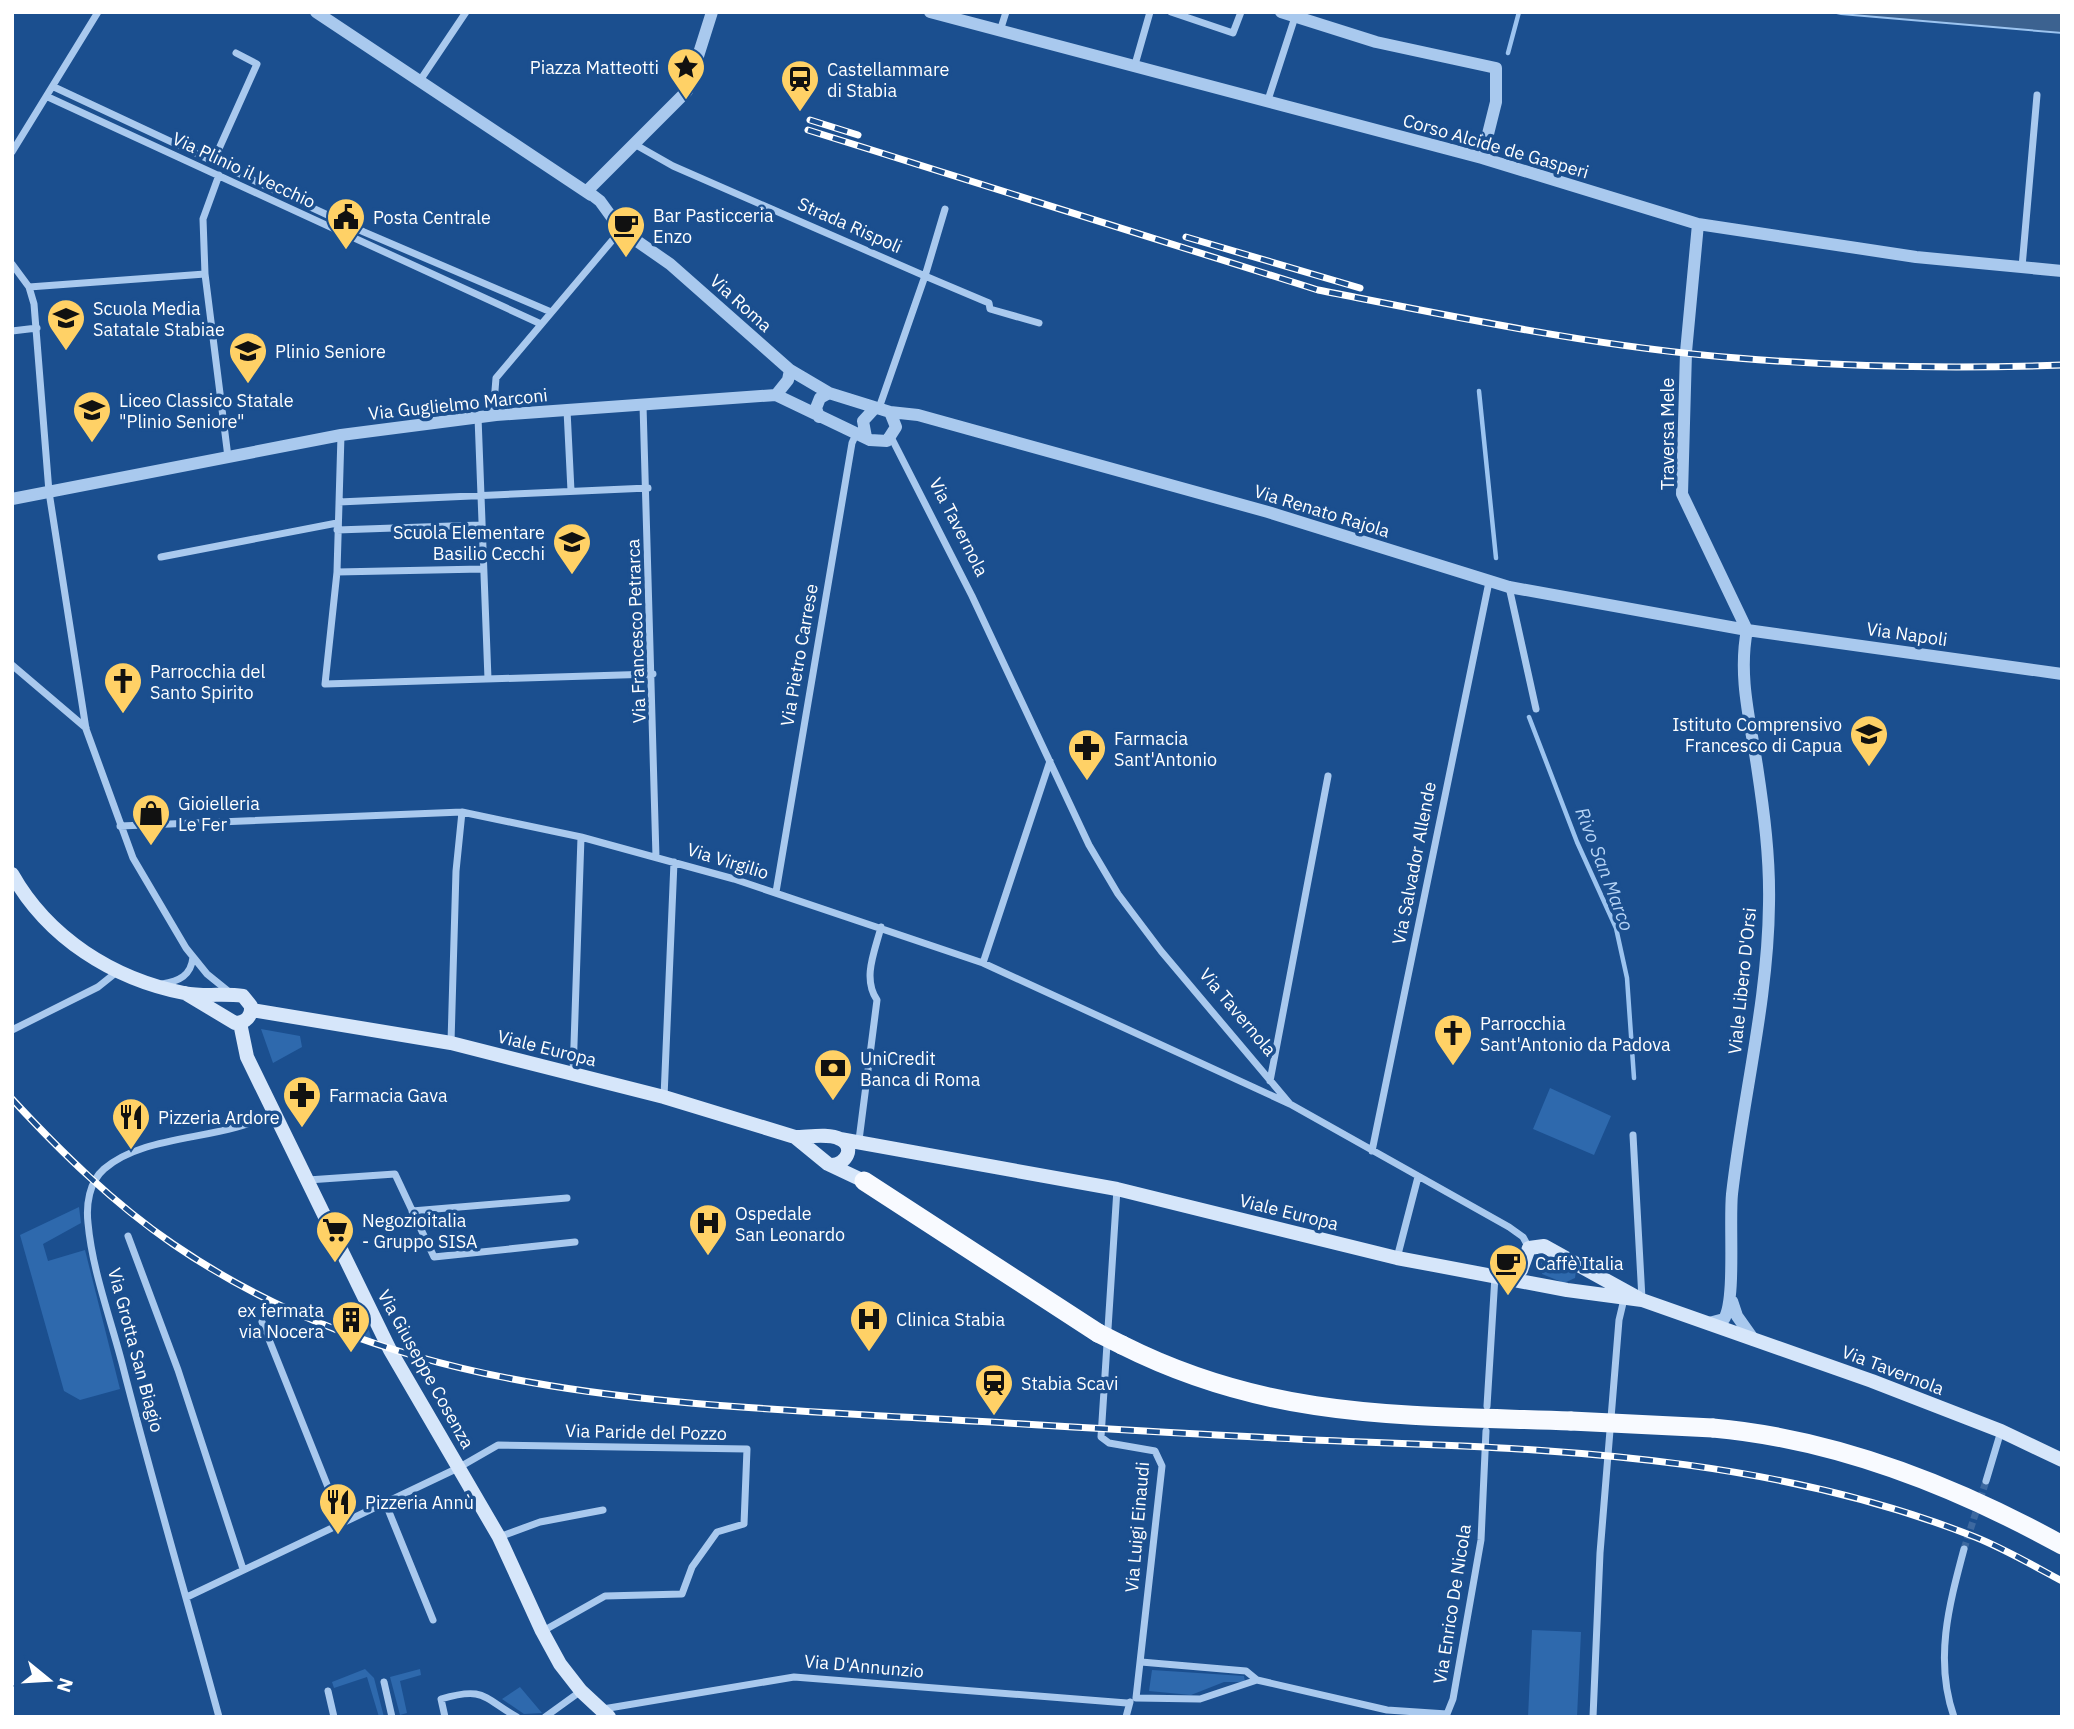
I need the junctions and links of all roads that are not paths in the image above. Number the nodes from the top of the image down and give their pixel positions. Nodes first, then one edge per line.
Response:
1 (98, 12) edge
2 (316, 12) edge
3 (466, 12) edge
4 (712, 12) edge
5 (929, 12) edge
6 (1006, 12) edge
7 (1150, 12) edge
8 (1171, 12) edge
9 (1241, 12) edge
10 (1281, 12) edge
11 (1295, 17) junction
12 (1000, 31) junction
13 (236, 53) dead end
14 (1134, 68) junction
15 (421, 79) junction
16 (54, 87) junction
17 (2037, 95) dead end
18 (48, 97) junction
19 (1267, 103) junction
20 (635, 145) junction
21 (12, 152) edge
22 (1482, 158) junction
23 (213, 162) junction
24 (222, 167) junction
25 (219, 176) junction
26 (600, 201) junction
27 (945, 209) dead end
28 (1698, 224) junction
29 (621, 230) junction
30 (12, 264) edge
31 (2022, 267) junction
32 (2062, 271) edge
33 (205, 274) junction
34 (925, 276) junction
35 (29, 287) junction
36 (551, 312) junction
37 (1039, 323) dead end
38 (541, 324) junction
39 (37, 328) junction
40 (12, 331) edge
41 (790, 370) junction
42 (829, 393) junction
43 (776, 395) junction
44 (643, 405) junction
45 (567, 410) junction
46 (881, 410) junction
47 (493, 415) junction
48 (478, 417) junction
49 (820, 417) junction
50 (861, 432) junction
51 (341, 435) junction
52 (891, 437) junction
53 (228, 457) junction
54 (648, 488) junction
55 (571, 491) junction
56 (49, 492) junction
57 (480, 495) junction
58 (12, 499) edge
59 (339, 502) junction
60 (480, 525) junction
61 (337, 526) junction
62 (161, 557) dead end
63 (482, 569) junction
64 (337, 572) junction
65 (1489, 582) junction
66 (1509, 587) junction
67 (1748, 630) junction
68 (12, 665) edge
69 (653, 674) junction
70 (2062, 674) edge
71 (488, 679) junction
72 (1536, 709) dead end
73 (86, 729) junction
74 (1050, 761) junction
75 (1328, 776) dead end
76 (462, 812) junction
77 (120, 826) junction
78 (581, 837) junction
79 (656, 857) junction
80 (674, 862) junction
81 (12, 874) edge
82 (776, 892) junction
83 (881, 927) junction
84 (193, 957) junction
85 (983, 963) junction
86 (118, 971) junction
87 (158, 985) junction
88 (185, 993) junction
89 (232, 996) junction
90 (251, 1010) junction
91 (225, 1014) junction
92 (240, 1023) junction
93 (12, 1030) edge
94 (451, 1043) junction
95 (573, 1074) junction
96 (1270, 1081) junction
97 (664, 1097) junction
98 (1290, 1104) junction
99 (274, 1111) junction
100 (1633, 1135) dead end
101 (795, 1137) junction
102 (836, 1138) junction
103 (859, 1140) junction
104 (1372, 1151) junction
105 (847, 1155) junction
106 (827, 1162) junction
107 (1418, 1177) junction
108 (308, 1180) junction
109 (864, 1181) junction
110 (1117, 1189) junction
111 (567, 1198) dead end
112 (412, 1211) junction
113 (128, 1236) dead end
114 (575, 1242) dead end
115 (1529, 1248) junction
116 (1397, 1258) junction
117 (1578, 1263) junction
118 (1508, 1275) junction
119 (1567, 1290) junction
120 (1624, 1300) junction
121 (1642, 1300) junction
122 (1732, 1301) junction
123 (262, 1322) dead end
124 (1709, 1323) junction
125 (1754, 1339) junction
126 (1487, 1406) dead end
127 (1486, 1431) dead end
128 (2001, 1431) junction
129 (2062, 1460) edge
130 (458, 1468) junction
131 (1986, 1481) tunnel mouth
132 (385, 1502) junction
133 (603, 1510) dead end
134 (342, 1522) junction
135 (499, 1537) junction
136 (2062, 1545) edge
137 (1964, 1549) tunnel mouth
138 (243, 1569) junction
139 (187, 1597) junction
140 (433, 1620) dead end
141 (542, 1631) junction
142 (1141, 1662) junction
143 (1257, 1680) junction
144 (384, 1682) dead end
145 (328, 1691) dead end
146 (581, 1691) junction
147 (1136, 1698) junction
148 (1127, 1703) junction
149 (605, 1713) edge
150 (219, 1717) edge
151 (334, 1717) edge
152 (393, 1717) edge
153 (445, 1717) edge
154 (517, 1717) edge
155 (545, 1717) edge
156 (1126, 1717) edge
157 (1593, 1717) edge
158 (1954, 1717) edge

1 - 16 street
2 - 15 street, Via Roma
3 - 15 street
4 - 20 street
5 - 12 street, Corso Alcide de Gasperi
6 - 12 street
7 - 14 street
8 - 9 street
10 - 11 street
11 - 19 street
11 - 22 street
12 - 14 street, Corso Alcide de Gasperi
13 - 23 street
14 - 19 street, Corso Alcide de Gasperi
15 - 26 street, Via Roma
16 - 18 street
16 - 23 street
17 - 31 street
18 - 21 street
18 - 25 street, Via Plinio il Vecchio
19 - 22 street, Corso Alcide de Gasperi
20 - 26 street, Via Roma
20 - 34 street, Strada Rispoli
22 - 28 street, Corso Alcide de Gasperi
23 - 24 street
24 - 25 street
24 - 36 street
25 - 33 street
25 - 38 street, Via Plinio il Vecchio
26 - 29 street, Via Roma
27 - 34 street
28 - 31 street, Corso Alcide de Gasperi
28 - 67 street, Traversa Mele
29 - 36 street
29 - 41 street, Via Roma
30 - 35 street
31 - 32 street, Corso Alcide de Gasperi
33 - 35 street
33 - 53 street
34 - 37 street, Strada Rispoli
34 - 46 street
35 - 39 street
36 - 38 street
38 - 47 street
39 - 40 street
39 - 56 street
41 - 42 street, Via Roma
41 - 43 street
42 - 46 street, Via Roma
42 - 49 street
43 - 44 street, Via Guglielmo Marconi
43 - 49 street
44 - 45 street, Via Guglielmo Marconi
44 - 54 street, Via Francesco Petrarca
45 - 47 street, Via Guglielmo Marconi
45 - 55 street
46 - 50 street
46 - 52 street
46 - 65 street, Via Renato Rajola
47 - 48 street, Via Guglielmo Marconi
48 - 51 street, Via Guglielmo Marconi
48 - 57 street
49 - 50 street
50 - 52 street
50 - 82 street, Via Pietro Carrese
51 - 53 street, Via Guglielmo Marconi
51 - 59 street
52 - 74 street, Via Tavernola
53 - 56 street, Via Guglielmo Marconi
54 - 55 street
54 - 69 street, Via Francesco Petrarca
55 - 57 street
56 - 58 street, Via Guglielmo Marconi
56 - 73 street
57 - 59 street
57 - 60 street
59 - 61 street
60 - 61 street
60 - 63 street
61 - 62 street
61 - 64 street
63 - 64 street
63 - 71 street
64 - 71 street
65 - 66 street, Via Renato Rajola
65 - 104 street, Via Salvador Allende
66 - 67 street, Via Renato Rajola
66 - 72 street
67 - 70 street, Via Napoli
67 - 122 street, Viale Libero D'Orsi
68 - 73 street
69 - 71 street
69 - 79 street, Via Francesco Petrarca
73 - 77 street
74 - 85 street
74 - 96 street, Via Tavernola
75 - 96 street
76 - 77 street, Via Virgilio
76 - 78 street, Via Virgilio
76 - 94 street
77 - 84 street
78 - 79 street, Via Virgilio
78 - 95 street
79 - 80 street, Via Virgilio
80 - 82 street, Via Virgilio
80 - 97 street
81 - 86 main road
82 - 83 street, Via Virgilio
83 - 85 street, Via Virgilio
83 - 103 street
84 - 87 street
84 - 89 street
85 - 98 street, Via Virgilio
86 - 87 main road
86 - 93 street
87 - 88 main road
88 - 89 main road
88 - 91 main road
89 - 90 main road
89 - 91 main road
90 - 92 main road
90 - 94 main road, Viale Europa
91 - 92 main road
92 - 99 main road, Via Giuseppe Cosenza
94 - 95 main road, Viale Europa
95 - 97 main road, Viale Europa
96 - 98 street, Via Tavernola
97 - 101 main road, Viale Europa
98 - 104 street, Via Tavernola
99 - 108 main road, Via Giuseppe Cosenza
99 - 139 street, Via Grotta San Biagio
100 - 121 street
101 - 102 main road, Viale Europa
101 - 106 main road, Viale Europa
102 - 103 main road, Viale Europa
102 - 105 main road
102 - 106 main road
103 - 105 main road
103 - 110 main road, Viale Europa
104 - 107 street, Via Tavernola
105 - 106 main road
105 - 109 main road
106 - 109 main road, Viale Europa
107 - 115 street, Via Tavernola
107 - 116 street
108 - 112 street
108 - 130 main road, Via Giuseppe Cosenza
109 - 136 highway, bridge
110 - 116 main road, Viale Europa
110 - 142 street, Via Luigi Einaudi
111 - 112 street
112 - 114 street
113 - 138 street
115 - 117 main road
115 - 118 main road
116 - 118 main road, Viale Europa
117 - 119 main road
117 - 121 main road
118 - 119 main road
118 - 126 street
119 - 120 main road
120 - 121 main road
120 - 157 street
121 - 124 main road
122 - 124 street
122 - 125 street
123 - 134 street
124 - 125 main road, Via Tavernola
125 - 128 main road, Via Tavernola
127 - 143 street, Via Enrico De Nicola
128 - 129 main road, Via Tavernola
128 - 131 street
130 - 132 street
130 - 135 main road, Via Giuseppe Cosenza
130 - 141 street, Via Paride del Pozzo
132 - 134 street
132 - 140 street
133 - 135 street
134 - 138 street
135 - 141 main road, Via Giuseppe Cosenza
137 - 158 street
138 - 139 street
139 - 150 street, Via Grotta San Biagio
141 - 146 main road, Via Giuseppe Cosenza
142 - 143 street, Via Enrico De Nicola
142 - 147 street
143 - 147 street
144 - 152 street
145 - 151 street
146 - 149 main road, Via Giuseppe Cosenza
146 - 155 street
147 - 148 street
148 - 149 street, Via D'Annunzio
148 - 156 street
153 - 154 street

